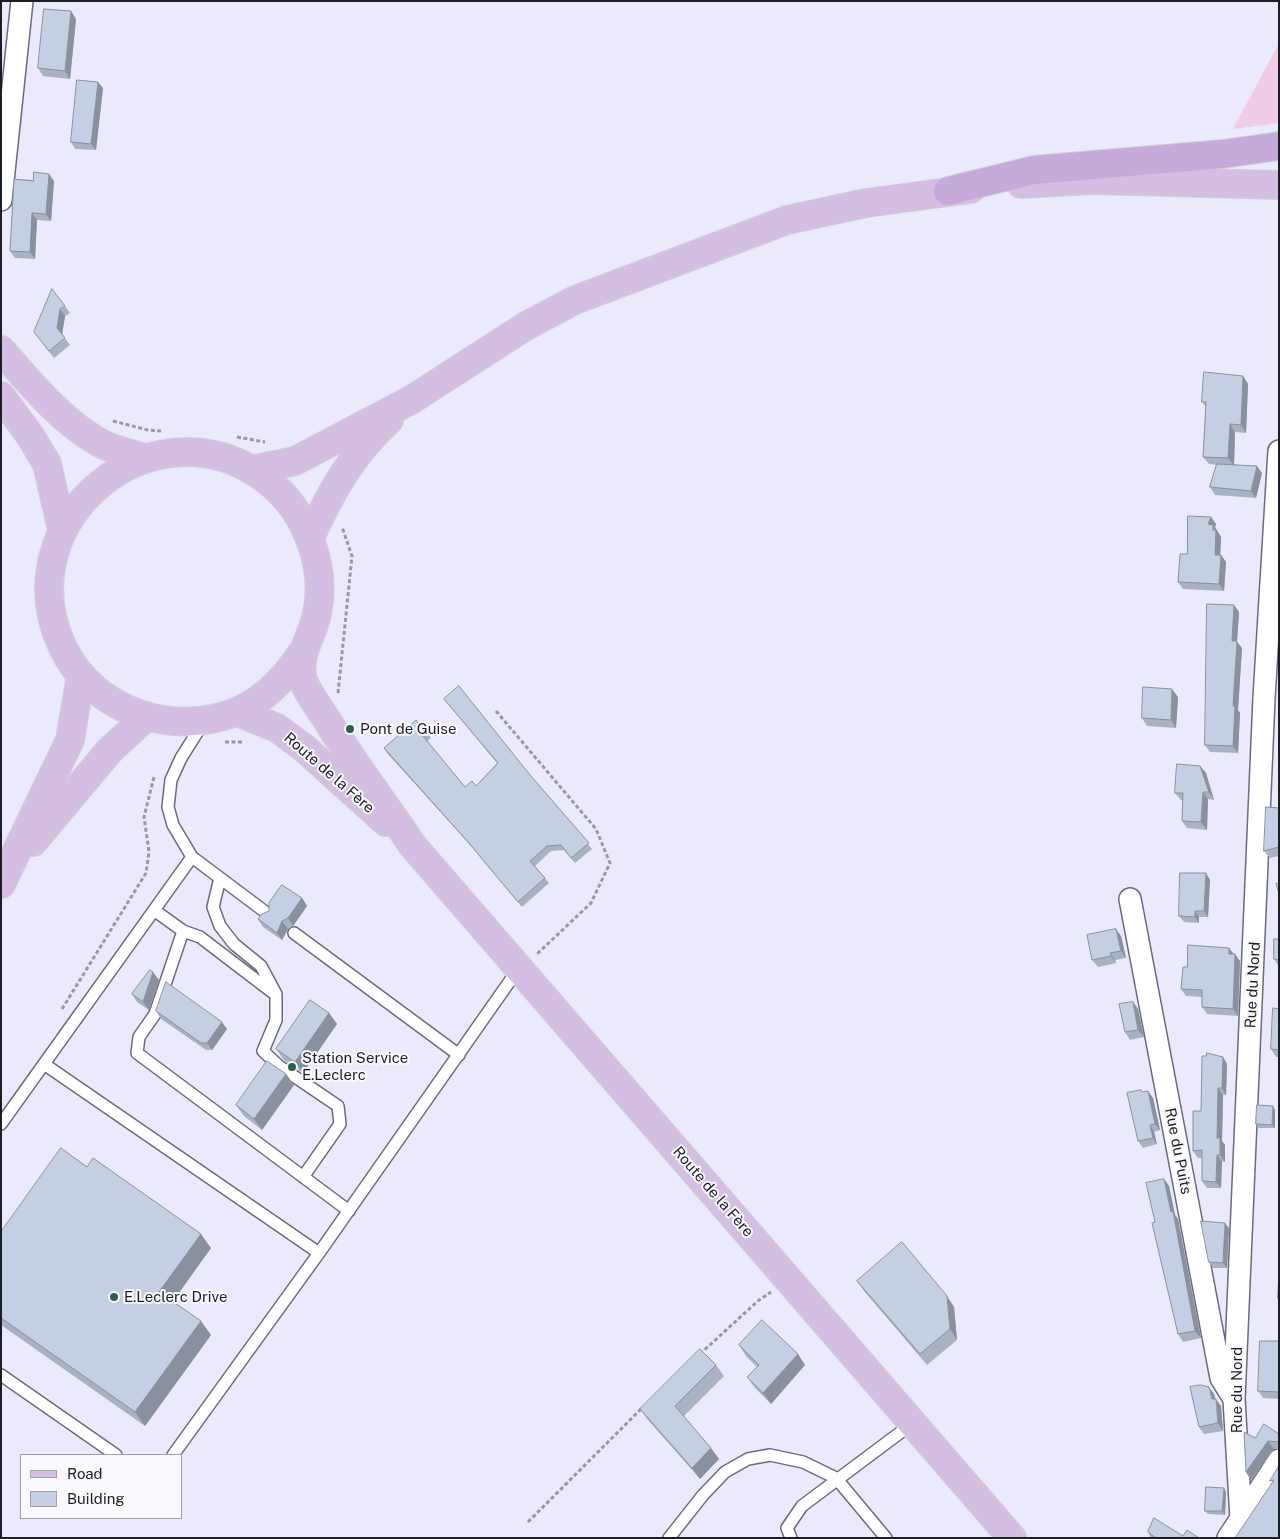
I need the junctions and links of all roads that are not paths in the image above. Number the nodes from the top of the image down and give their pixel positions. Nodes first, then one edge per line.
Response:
1 (22, 1) edge
2 (1279, 146) edge
3 (1279, 185) edge
4 (948, 191) junction
5 (1, 200) edge
6 (1, 350) edge
7 (1, 396) edge
8 (411, 400) junction
9 (1279, 451) edge
10 (144, 458) junction
11 (251, 470) junction
12 (62, 530) junction
13 (310, 538) junction
14 (302, 654) junction
15 (81, 675) junction
16 (1271, 705) edge
17 (237, 712) junction
18 (146, 717) junction
19 (204, 721) junction
20 (413, 846) junction
21 (192, 857) junction
22 (5, 878) edge
23 (220, 878) junction
24 (1130, 899) dead end
25 (154, 910) junction
26 (268, 914) edge
27 (183, 931) junction
28 (294, 933) dead end
29 (519, 968) junction
30 (276, 994) junction
31 (459, 1055) junction
32 (44, 1064) junction
33 (1, 1124) edge
34 (303, 1177) junction
35 (349, 1211) junction
36 (319, 1253) junction
37 (1, 1375) edge
38 (1234, 1399) junction
39 (913, 1423) junction
40 (115, 1454) edge
41 (174, 1454) edge
42 (1279, 1460) edge
43 (836, 1478) junction
44 (1241, 1519) junction
45 (669, 1538) edge
46 (791, 1538) edge
47 (886, 1538) edge
48 (1012, 1538) edge
49 (1228, 1538) edge

1 - 5 street
2 - 4 highway
3 - 4 main road
4 - 8 main road
6 - 10 main road
7 - 12 main road
8 - 11 main road
8 - 13 main road
9 - 16 street, Rue du Nord
10 - 11 main road
10 - 12 main road
11 - 13 main road
12 - 15 main road
13 - 14 main road
14 - 17 main road
14 - 20 main road, Route de la Fère
15 - 18 main road
15 - 22 main road
16 - 38 street, Rue du Nord
17 - 19 main road
17 - 20 main road, Route de la Fère
18 - 19 main road
18 - 22 main road
19 - 21 lane
20 - 29 main road, Route de la Fère
21 - 23 lane
21 - 25 lane
23 - 26 lane
23 - 30 lane
24 - 38 street, Rue du Puits
25 - 27 lane
25 - 32 lane
27 - 30 lane
27 - 34 lane
28 - 31 lane
29 - 31 lane
29 - 39 main road, Route de la Fère
30 - 34 lane
31 - 35 lane
32 - 33 lane
32 - 36 lane
34 - 35 lane
35 - 36 lane
36 - 41 lane
37 - 40 lane
38 - 44 street, Rue du Nord
39 - 43 lane
39 - 48 main road, Route de la Fère
42 - 44 street
43 - 45 lane
43 - 46 lane
43 - 47 lane
44 - 49 street

